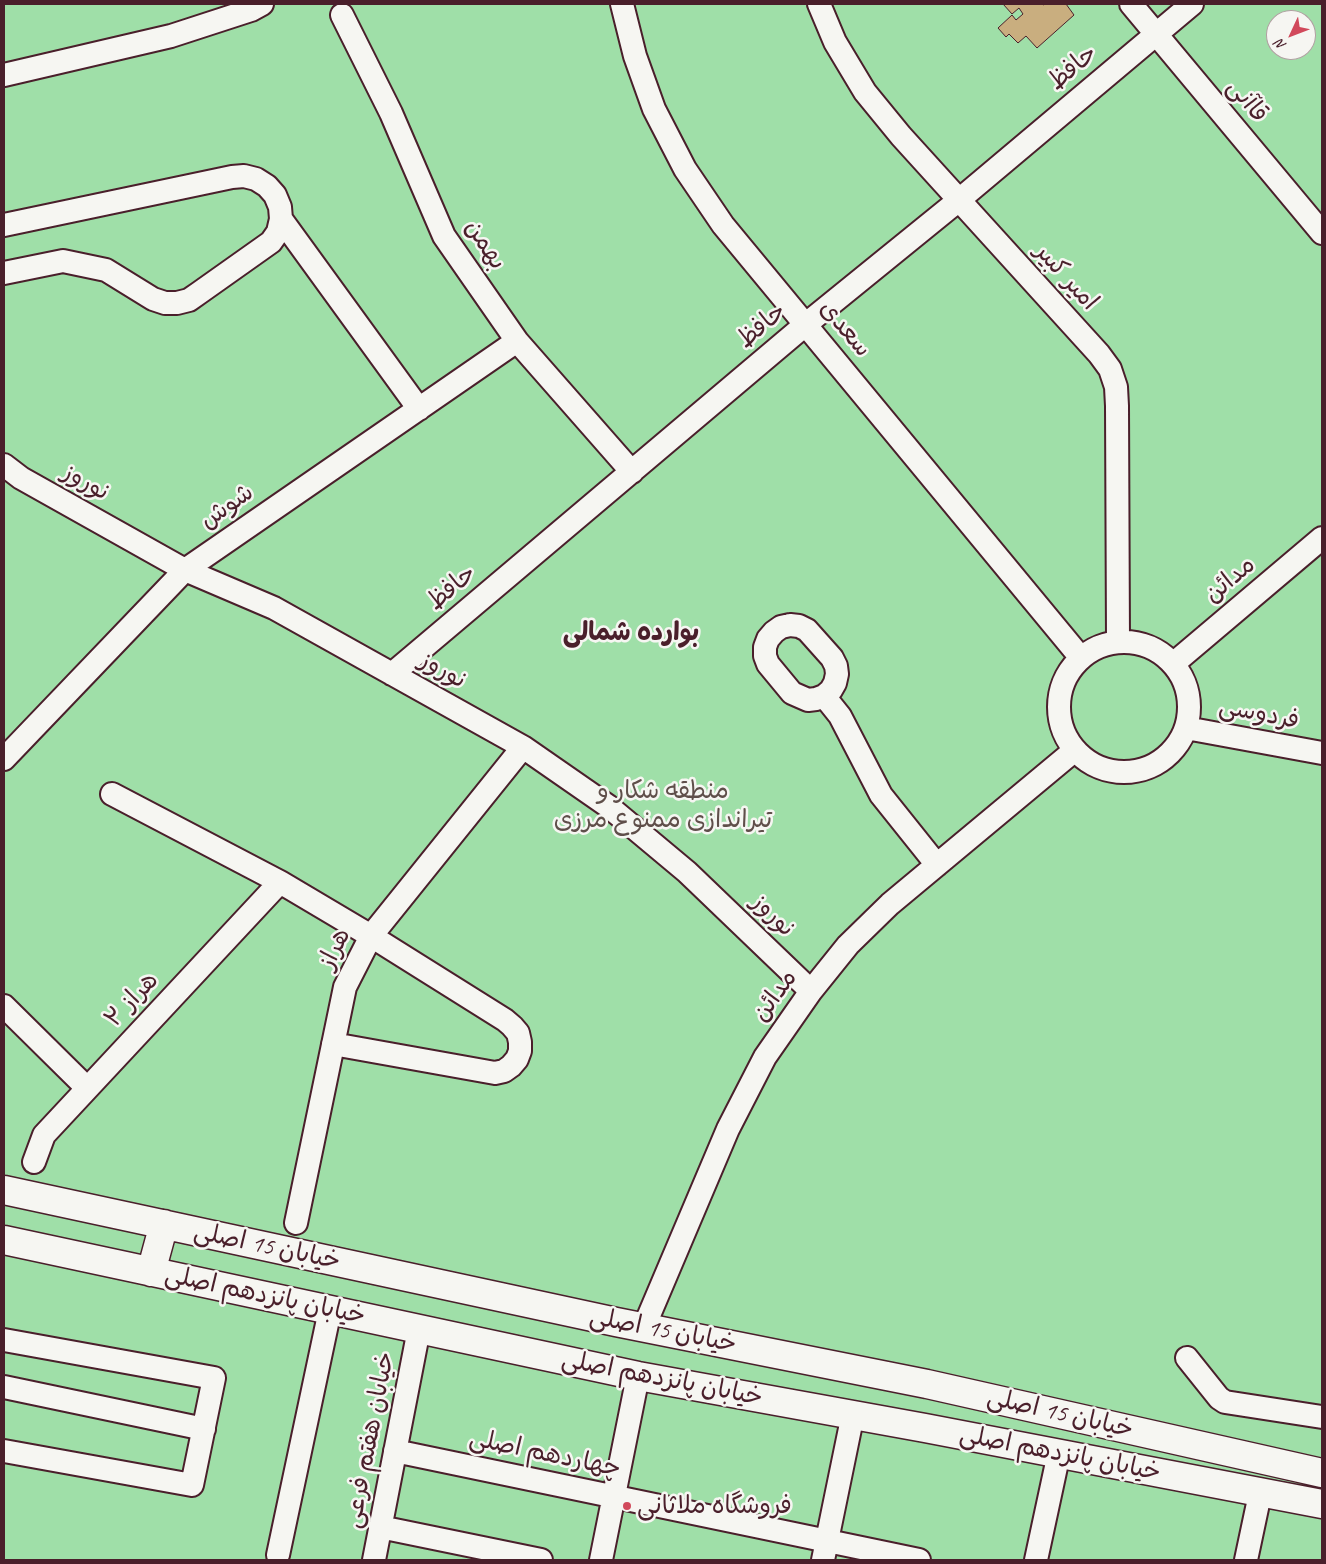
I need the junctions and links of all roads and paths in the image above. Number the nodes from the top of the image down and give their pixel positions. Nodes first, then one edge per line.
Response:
1 (262, 4) edge
2 (622, 4) edge
3 (819, 4) edge
4 (1131, 4) edge
5 (1192, 4) edge
6 (342, 15) dead end
7 (1155, 35) junction
8 (4, 75) edge
9 (959, 200) junction
10 (281, 220) junction
11 (4, 226) edge
12 (1322, 233) edge
13 (4, 273) edge
14 (805, 325) junction
15 (517, 341) junction
16 (419, 409) junction
17 (4, 465) edge
18 (632, 472) junction
19 (1322, 538) edge
20 (185, 570) junction
21 (1118, 641) junction
22 (1081, 658) junction
23 (1173, 664) junction
24 (392, 674) junction
25 (824, 696) dead end
26 (1186, 728) junction
27 (523, 747) junction
28 (1075, 750) junction
29 (7, 751) edge
30 (1322, 753) edge
31 (112, 794) dead end
32 (937, 865) junction
33 (280, 882) junction
34 (371, 936) junction
35 (811, 991) junction
36 (4, 1006) edge
37 (333, 1044) junction
38 (87, 1088) junction
39 (34, 1162) dead end
40 (4, 1190) edge
41 (164, 1224) junction
42 (296, 1224) dead end
43 (4, 1240) edge
44 (152, 1272) junction
45 (330, 1310) junction
46 (644, 1328) junction
47 (419, 1330) junction
48 (4, 1340) edge
49 (1187, 1358) dead end
50 (638, 1376) junction
51 (927, 1384) junction
52 (4, 1387) edge
53 (853, 1414) junction
54 (1322, 1417) edge
55 (925, 1428) junction
56 (204, 1429) junction
57 (4, 1451) edge
58 (395, 1451) junction
59 (1059, 1453) junction
60 (1322, 1473) edge
61 (1260, 1494) junction
62 (614, 1497) junction
63 (1322, 1504) edge
64 (380, 1527) junction
65 (825, 1551) edge
66 (278, 1555) dead end
67 (374, 1560) edge
68 (542, 1560) edge
69 (601, 1560) edge
70 (920, 1560) edge
71 (1036, 1560) edge
72 (1246, 1560) edge

1 - 8 street
2 - 14 street, سعدی
3 - 9 street, امیر کبیر
4 - 7 street, قاآنی
5 - 7 street, حافظ
6 - 15 street, بهمن
7 - 9 street, حافظ
7 - 12 street, قاآنی
9 - 14 street, حافظ
9 - 21 street, امیر کبیر
10 - 11 street
10 - 13 street
10 - 16 street
14 - 18 street, حافظ
14 - 22 street, سعدی
15 - 16 street, شوش
15 - 18 street, بهمن
16 - 20 street, شوش
17 - 20 street, نوروز
18 - 24 street, حافظ
19 - 23 street, مدائن
20 - 24 street, نوروز
20 - 29 street, شوش
21 - 22 street
21 - 23 street
22 - 28 street
23 - 26 street
24 - 27 street, نوروز
25 - 32 street
26 - 28 street
26 - 30 street, فردوسی
27 - 34 street, هراز
27 - 35 street, نوروز
28 - 32 street, مدائن
31 - 33 street
32 - 35 street, مدائن
33 - 34 street
33 - 38 street, هراز ۲
34 - 37 street, هراز
34 - 37 street
35 - 46 street, مدائن
36 - 38 street
37 - 42 street, هراز
38 - 39 street, هراز ۲
40 - 41 main road, خیابان 15 اصلی
41 - 44 main road
41 - 46 main road, خیابان 15 اصلی
43 - 44 main road, خیابان پانزدهم اصلی
44 - 45 main road, خیابان پانزدهم اصلی
45 - 47 main road, خیابان پانزدهم اصلی
45 - 66 street
46 - 51 main road, خیابان 15 اصلی
47 - 50 main road, خیابان پانزدهم اصلی
47 - 58 street, خیابان هفتم فرعی
48 - 56 street
49 - 54 street
50 - 53 main road, خیابان پانزدهم اصلی
50 - 62 street
51 - 55 main road
51 - 60 main road, خیابان 15 اصلی
52 - 56 street
53 - 55 main road, خیابان پانزدهم اصلی
53 - 65 street
55 - 59 main road, خیابان پانزدهم اصلی
56 - 57 street
58 - 62 street, چهاردهم اصلی
58 - 64 street, خیابان هفتم فرعی
59 - 61 main road, خیابان پانزدهم اصلی
59 - 71 street
61 - 63 main road, خیابان پانزدهم اصلی
61 - 72 street
62 - 65 street, چهاردهم اصلی
62 - 69 street
64 - 67 street, خیابان هفتم فرعی
64 - 68 street
65 - 70 street, چهاردهم اصلی

